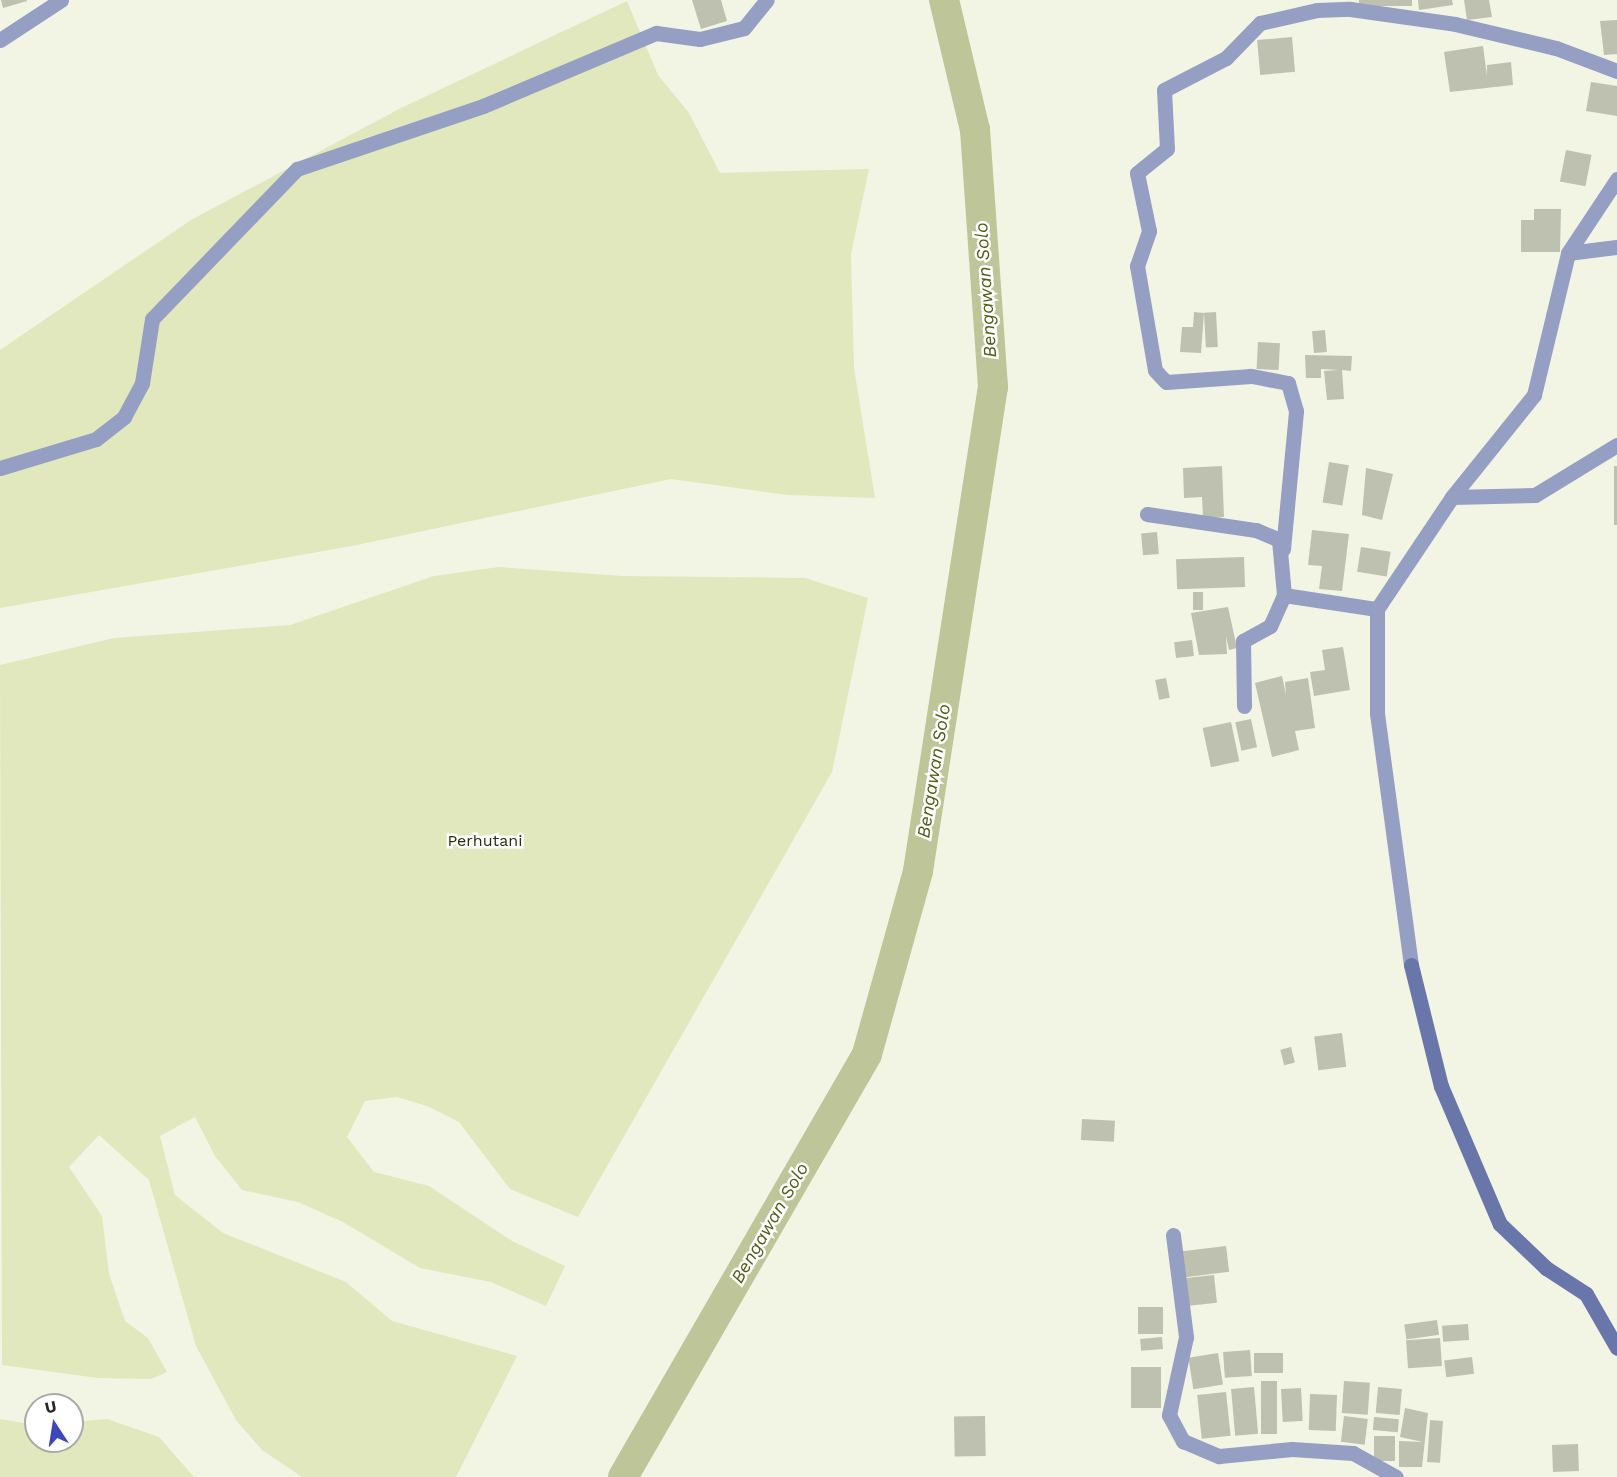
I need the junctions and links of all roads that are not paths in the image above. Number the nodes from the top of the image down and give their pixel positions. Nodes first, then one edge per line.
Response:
1 (61, 0) edge
2 (767, 0) edge
3 (0, 40) edge
4 (1617, 72) edge
5 (1617, 179) edge
6 (1617, 247) edge
7 (1568, 253) junction
8 (1617, 445) edge
9 (0, 468) edge
10 (1452, 497) junction
11 (1147, 514) dead end
12 (1283, 549) junction
13 (1284, 595) junction
14 (1377, 609) junction
15 (1244, 706) dead end
16 (1411, 965) joint
17 (1173, 1235) dead end
18 (1617, 1348) edge
19 (1396, 1477) edge

1 - 3 street
2 - 9 street
4 - 12 street
5 - 7 street
6 - 7 street
7 - 10 street
8 - 10 street
10 - 14 street
11 - 12 street
12 - 13 street
13 - 14 street
13 - 15 street
14 - 16 street
16 - 18 main road
17 - 19 street

